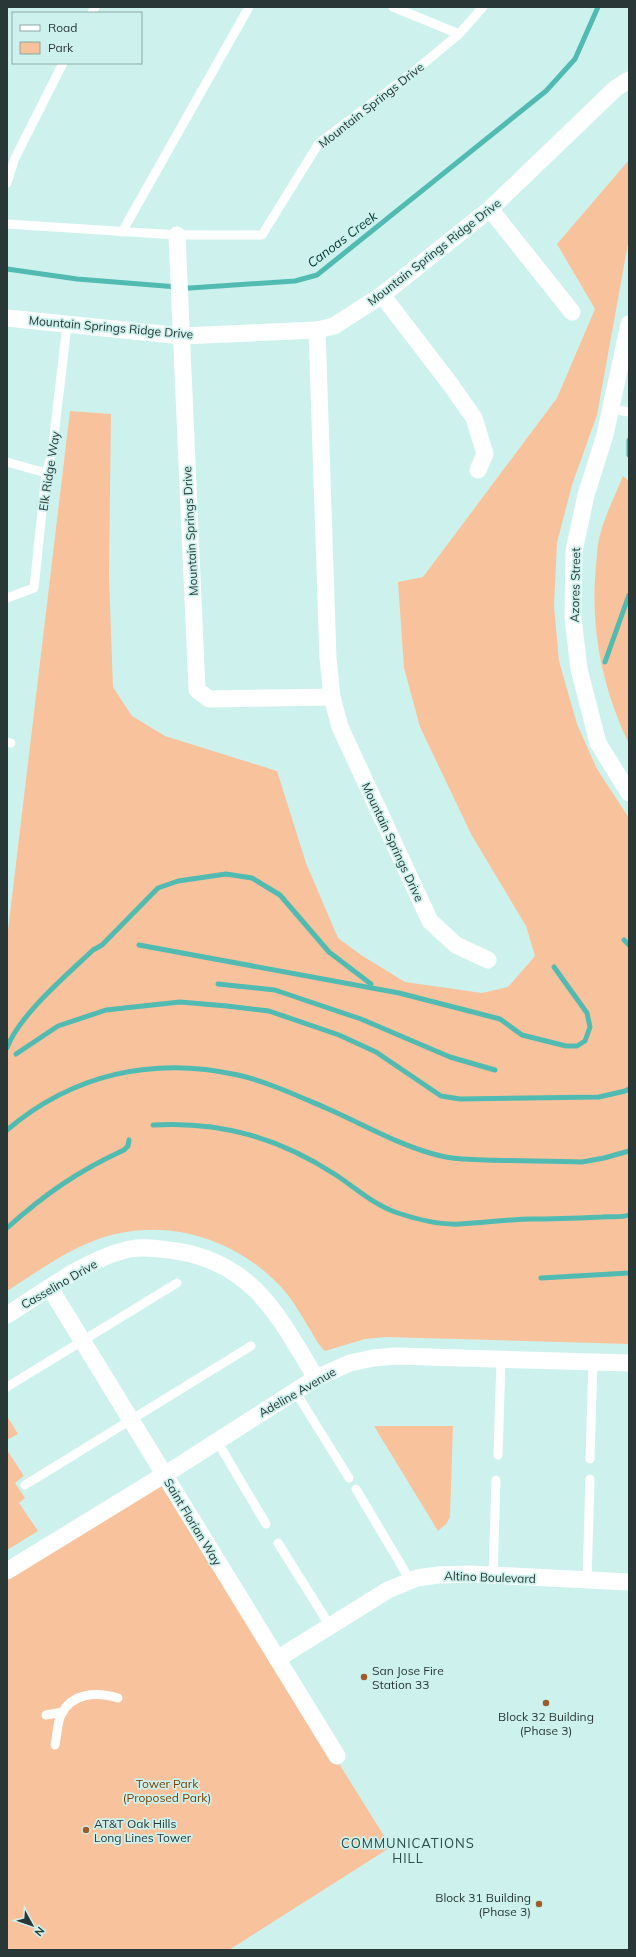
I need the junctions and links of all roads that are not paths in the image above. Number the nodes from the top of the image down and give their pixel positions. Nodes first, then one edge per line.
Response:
1 (249, 7) edge
2 (393, 7) edge
3 (483, 7) edge
4 (459, 34) junction
5 (62, 64) edge
6 (629, 80) edge
7 (7, 183) edge
8 (490, 209) junction
9 (7, 224) edge
10 (122, 232) junction
11 (177, 235) junction
12 (382, 295) junction
13 (572, 312) dead end
14 (7, 318) edge
15 (67, 324) junction
16 (629, 324) edge
17 (317, 330) junction
18 (182, 336) junction
19 (611, 409) junction
20 (629, 412) edge
21 (7, 462) edge
22 (478, 470) dead end
23 (46, 473) junction
24 (7, 598) edge
25 (332, 697) junction
26 (629, 793) edge
27 (488, 960) dead end
28 (177, 1283) dead end
29 (50, 1288) junction
30 (7, 1314) edge
31 (82, 1341) junction
32 (251, 1346) dead end
33 (501, 1359) junction
34 (593, 1361) junction
35 (629, 1363) edge
36 (316, 1378) junction
37 (7, 1387) edge
38 (295, 1391) junction
39 (130, 1420) junction
40 (217, 1441) junction
41 (498, 1455) dead end
42 (590, 1459) dead end
43 (164, 1474) junction
44 (349, 1478) dead end
45 (590, 1479) dead end
46 (496, 1480) dead end
47 (25, 1485) dead end
48 (356, 1489) dead end
49 (266, 1524) dead end
50 (278, 1543) dead end
51 (7, 1571) edge
52 (493, 1576) junction
53 (410, 1580) junction
54 (587, 1581) junction
55 (629, 1582) edge
56 (330, 1626) junction
57 (277, 1659) junction
58 (118, 1698) dead end
59 (63, 1712) junction
60 (46, 1715) dead end
61 (56, 1745) dead end
62 (338, 1756) dead end

1 - 10 lane
2 - 4 lane
3 - 4 lane, Mountain Springs Drive
4 - 11 lane, Mountain Springs Drive
5 - 7 lane
6 - 8 street, Mountain Springs Ridge Drive
8 - 12 street, Mountain Springs Ridge Drive
8 - 13 street
9 - 10 lane, Mountain Springs Drive
10 - 11 lane, Mountain Springs Drive
11 - 18 street, Mountain Springs Drive
12 - 17 street, Mountain Springs Ridge Drive
12 - 22 street
14 - 15 street, Mountain Springs Ridge Drive
15 - 18 street, Mountain Springs Ridge Drive
15 - 23 lane, Elk Ridge Way
16 - 19 street, Azores Street
17 - 18 street, Mountain Springs Ridge Drive
17 - 25 street, Mountain Springs Drive
18 - 25 street, Mountain Springs Drive
19 - 20 lane
19 - 26 street, Azores Street
21 - 23 lane
23 - 24 lane, Elk Ridge Way
25 - 27 street, Mountain Springs Drive
28 - 31 lane
29 - 30 street, Casselino Drive
29 - 31 street, Saint Florian Way
29 - 36 street, Casselino Drive
31 - 37 lane
31 - 39 street, Saint Florian Way
32 - 39 lane
33 - 34 street, Adeline Avenue
33 - 36 street, Adeline Avenue
33 - 41 lane
34 - 35 street, Adeline Avenue
34 - 42 lane
36 - 38 street, Adeline Avenue
38 - 40 street, Adeline Avenue
38 - 44 lane
39 - 43 street, Saint Florian Way
39 - 47 lane
40 - 43 street, Adeline Avenue
40 - 49 lane
43 - 51 street, Adeline Avenue
43 - 57 street, Saint Florian Way
45 - 54 lane
46 - 52 lane
48 - 53 lane
50 - 56 lane
52 - 53 street, Altino Boulevard
52 - 54 street, Altino Boulevard
53 - 56 street, Altino Boulevard
54 - 55 street, Altino Boulevard
56 - 57 street, Altino Boulevard
57 - 62 street, Saint Florian Way
58 - 59 lane
59 - 60 lane
59 - 61 lane

